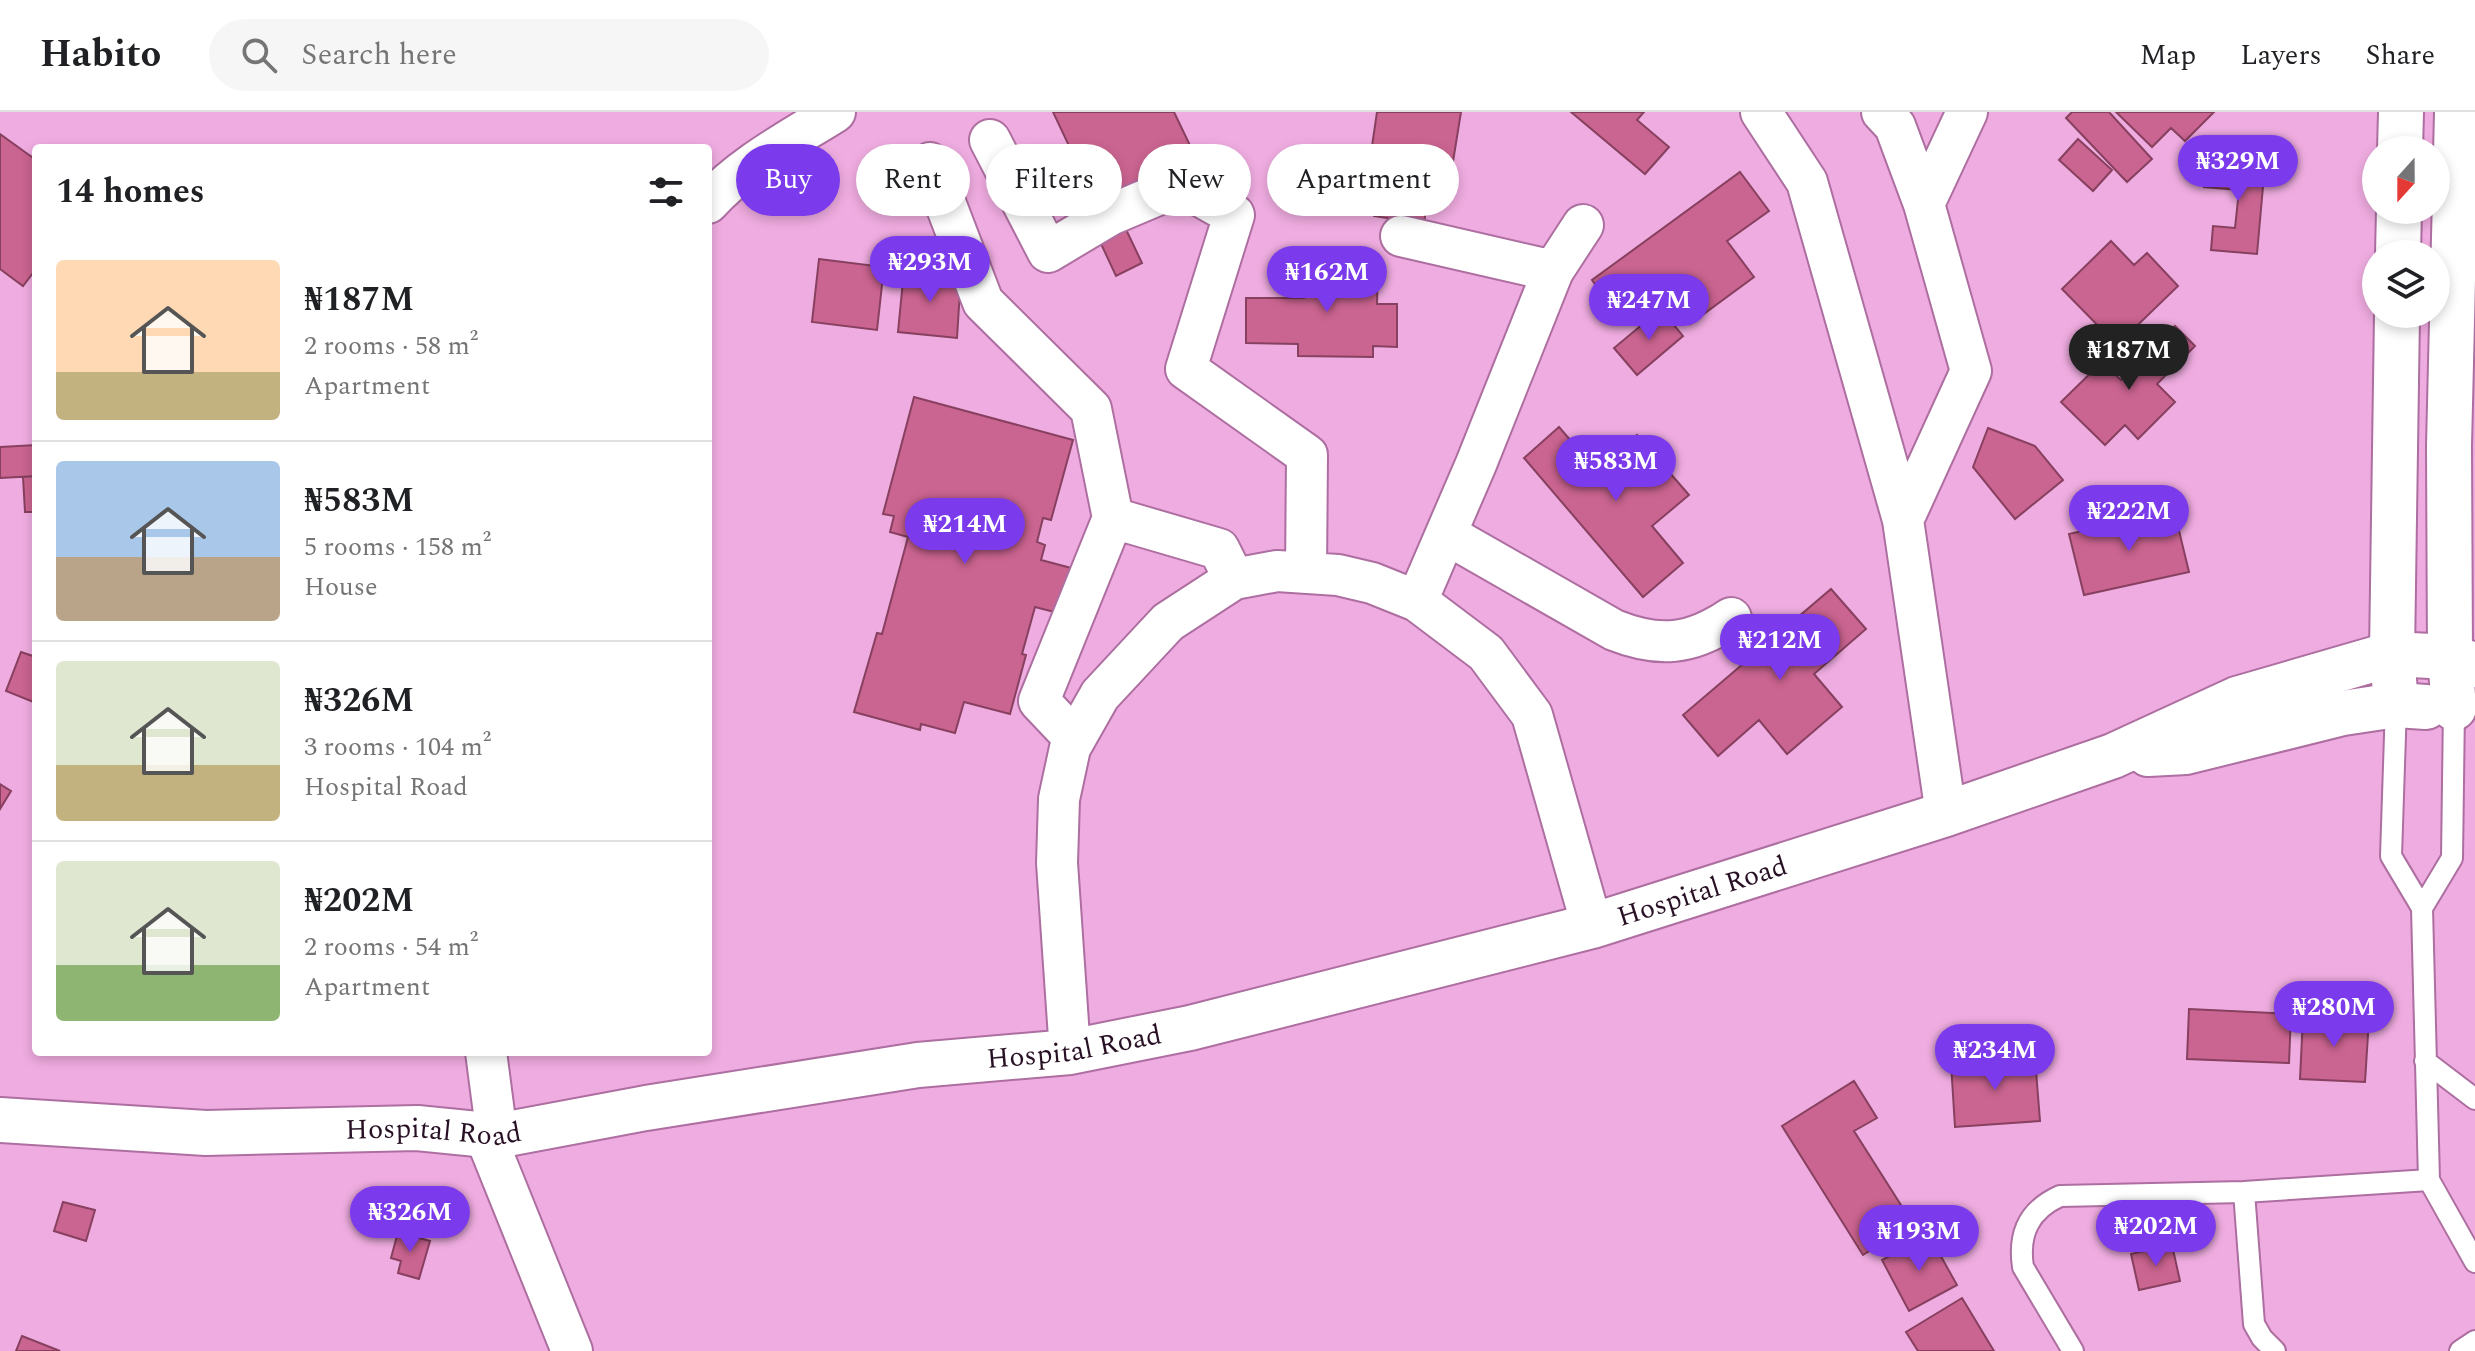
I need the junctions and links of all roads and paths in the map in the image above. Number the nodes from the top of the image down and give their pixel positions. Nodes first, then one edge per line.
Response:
1 (835, 112) edge
2 (1761, 112) edge
3 (1882, 112) edge
4 (1967, 112) edge
5 (2401, 112) edge
6 (2457, 112) edge
7 (2400, 136) edge
8 (990, 140) dead end
9 (712, 199) edge
10 (1924, 204) junction
11 (950, 216) edge
12 (1583, 225) dead end
13 (1401, 236) dead end
14 (1553, 271) junction
15 (2397, 328) edge
16 (2449, 446) junction
17 (2394, 448) junction
18 (1113, 518) junction
19 (1903, 520) junction
20 (1446, 534) junction
21 (1306, 573) junction
22 (1234, 579) junction
23 (1417, 601) junction
24 (1731, 618) dead end
25 (2392, 654) junction
26 (2463, 661) edge
27 (2396, 705) junction
28 (2464, 711) edge
29 (1075, 739) junction
30 (2113, 756) junction
31 (1946, 814) junction
32 (2422, 908) junction
33 (1592, 926) junction
34 (1070, 1052) junction
35 (486, 1056) edge
36 (2425, 1061) junction
37 (2475, 1099) edge
38 (0, 1120) edge
39 (491, 1135) junction
40 (2429, 1180) junction
41 (2244, 1192) junction
42 (2475, 1262) edge
43 (2475, 1341) edge
44 (572, 1351) edge
45 (2073, 1351) edge
46 (2275, 1351) edge
47 (2460, 1351) edge

1 - 9 street
2 - 19 street
3 - 10 street
4 - 10 street
5 - 7 street
6 - 16 street
8 - 21 street
10 - 19 street
11 - 18 street
12 - 14 street
13 - 14 street
14 - 20 street
15 - 17 street
16 - 17 street
16 - 26 street
17 - 25 street
18 - 22 street
18 - 29 street
19 - 31 street
20 - 23 street
20 - 24 street
21 - 22 street
21 - 23 street
22 - 29 street
23 - 33 street
25 - 26 street
25 - 27 street
25 - 30 street
26 - 28 street
27 - 28 street
27 - 30 street
27 - 32 lane
28 - 32 lane
29 - 34 street
30 - 31 street, Hospital Road
31 - 33 street, Hospital Road
32 - 36 lane
33 - 34 street, Hospital Road
34 - 39 street, Hospital Road
35 - 39 street
36 - 37 lane
36 - 40 lane
38 - 39 street, Hospital Road
39 - 44 street
40 - 41 lane
40 - 42 lane
41 - 45 lane
41 - 46 lane
43 - 47 lane

